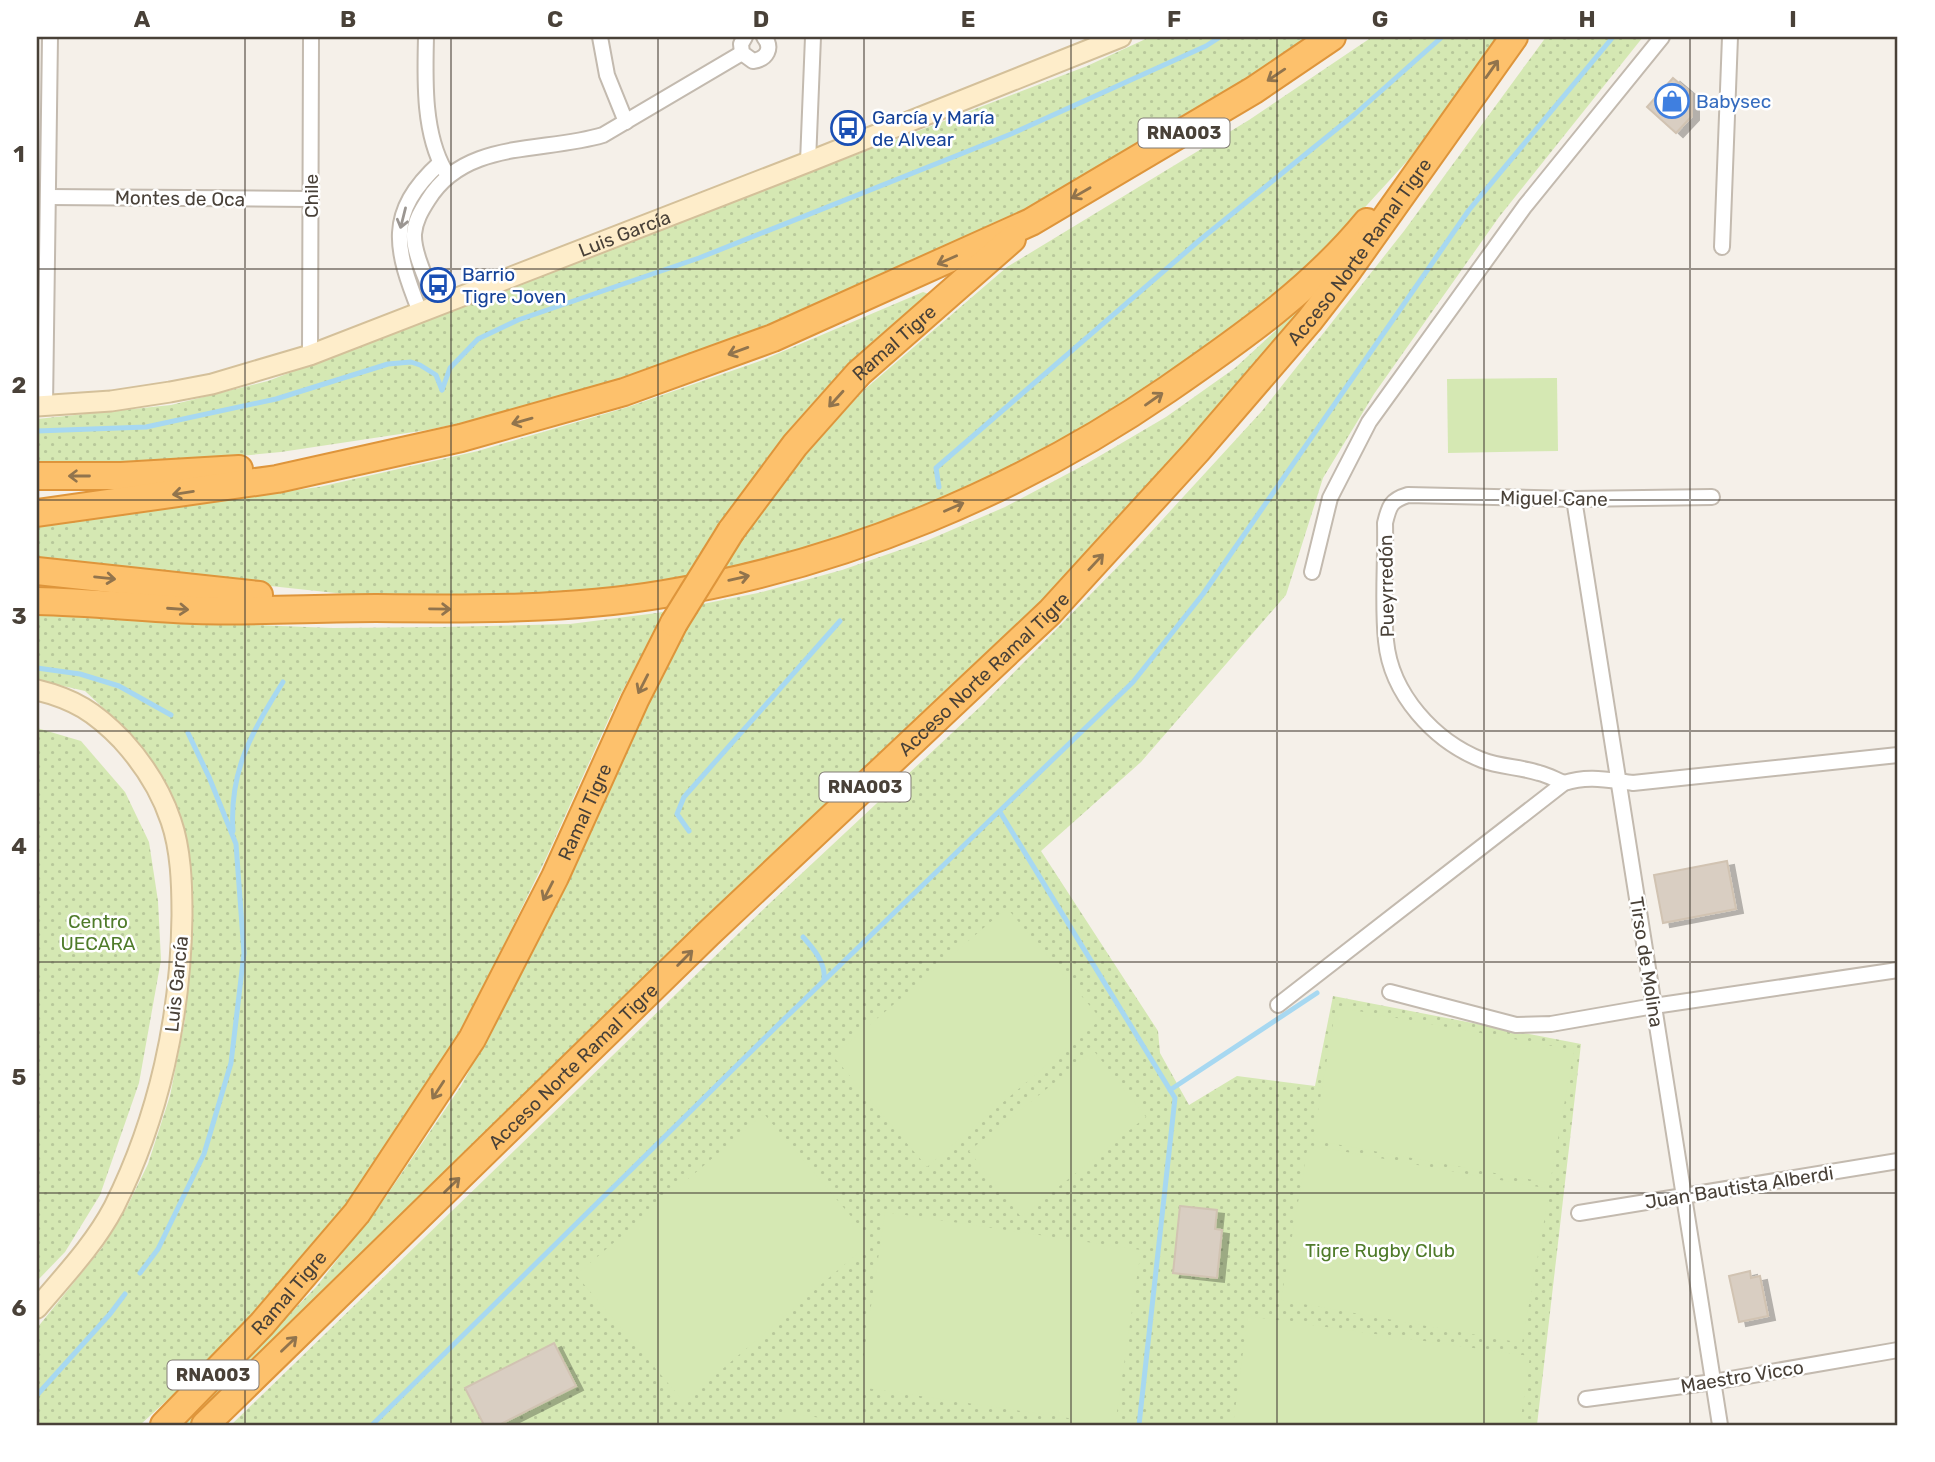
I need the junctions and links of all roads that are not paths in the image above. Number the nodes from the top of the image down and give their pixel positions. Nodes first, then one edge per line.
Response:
1 (50, 37) edge
2 (311, 37) edge
3 (426, 37) edge
4 (600, 37) edge
5 (745, 37) edge
6 (764, 37) edge
7 (813, 37) edge
8 (1332, 37) edge
9 (1514, 37) edge
10 (1662, 37) edge
11 (1730, 37) edge
12 (1114, 38) edge
13 (742, 53) junction
14 (1470, 100) junction
15 (626, 122) junction
16 (808, 162) junction
17 (444, 169) junction
18 (48, 197) junction
19 (311, 200) junction
20 (1031, 222) junction
21 (1722, 247) dead end
22 (428, 309) junction
23 (310, 355) junction
24 (41, 406) edge
25 (370, 458) junction
26 (37, 476) edge
27 (1713, 497) dead end
28 (1396, 498) joint
29 (1574, 499) junction
30 (37, 513) edge
31 (37, 571) edge
32 (1312, 572) dead end
33 (37, 601) edge
34 (372, 608) junction
35 (37, 690) edge
36 (1898, 755) edge
37 (1619, 781) junction
38 (1564, 783) junction
39 (1898, 970) edge
40 (1390, 992) dead end
41 (1278, 1005) dead end
42 (1654, 1006) junction
43 (1898, 1161) edge
44 (1684, 1195) junction
45 (1579, 1213) dead end
46 (37, 1308) edge
47 (1898, 1349) edge
48 (1713, 1382) junction
49 (1586, 1399) dead end
50 (164, 1425) edge
51 (205, 1425) edge
52 (1720, 1425) edge

1 - 18 street
2 - 19 street, Chile
3 - 17 street
4 - 15 street
5 - 13 street
6 - 13 street
7 - 16 street
8 -> 20 highway, RNA003
14 -> 9 highway, Acceso Norte Ramal Tigre / RNA003
10 - 32 street
11 - 21 street
12 - 16 street, Luis García
13 - 15 street
34 -> 14 highway
51 -> 14 highway, Acceso Norte Ramal Tigre / RNA003
15 - 17 street
16 - 22 street, Luis García
17 - 22 street
18 - 19 street, Montes de Oca
18 - 24 street
19 - 23 street, Chile
20 -> 25 highway
20 -> 50 highway, Ramal Tigre / RNA003, bridge
22 - 23 street, Luis García
23 - 24 street, Luis García
25 -> 26 highway
25 -> 30 highway
27 - 29 street, Miguel Cane
28 - 29 street, Miguel Cane
28 - 38 street, Pueyrredón
29 - 37 street, Tirso de Molina
31 -> 34 highway
33 -> 34 highway
35 - 46 street, Luis García
36 - 37 street
37 - 38 street
37 - 42 street, Tirso de Molina
38 - 41 street
39 - 42 street
40 - 42 street
42 - 44 street, Tirso de Molina
43 - 44 street, Juan Bautista Alberdi
44 - 45 street, Juan Bautista Alberdi
44 - 48 street, Tirso de Molina
47 - 48 street, Maestro Vicco
48 - 49 street, Maestro Vicco
48 - 52 street, Tirso de Molina

